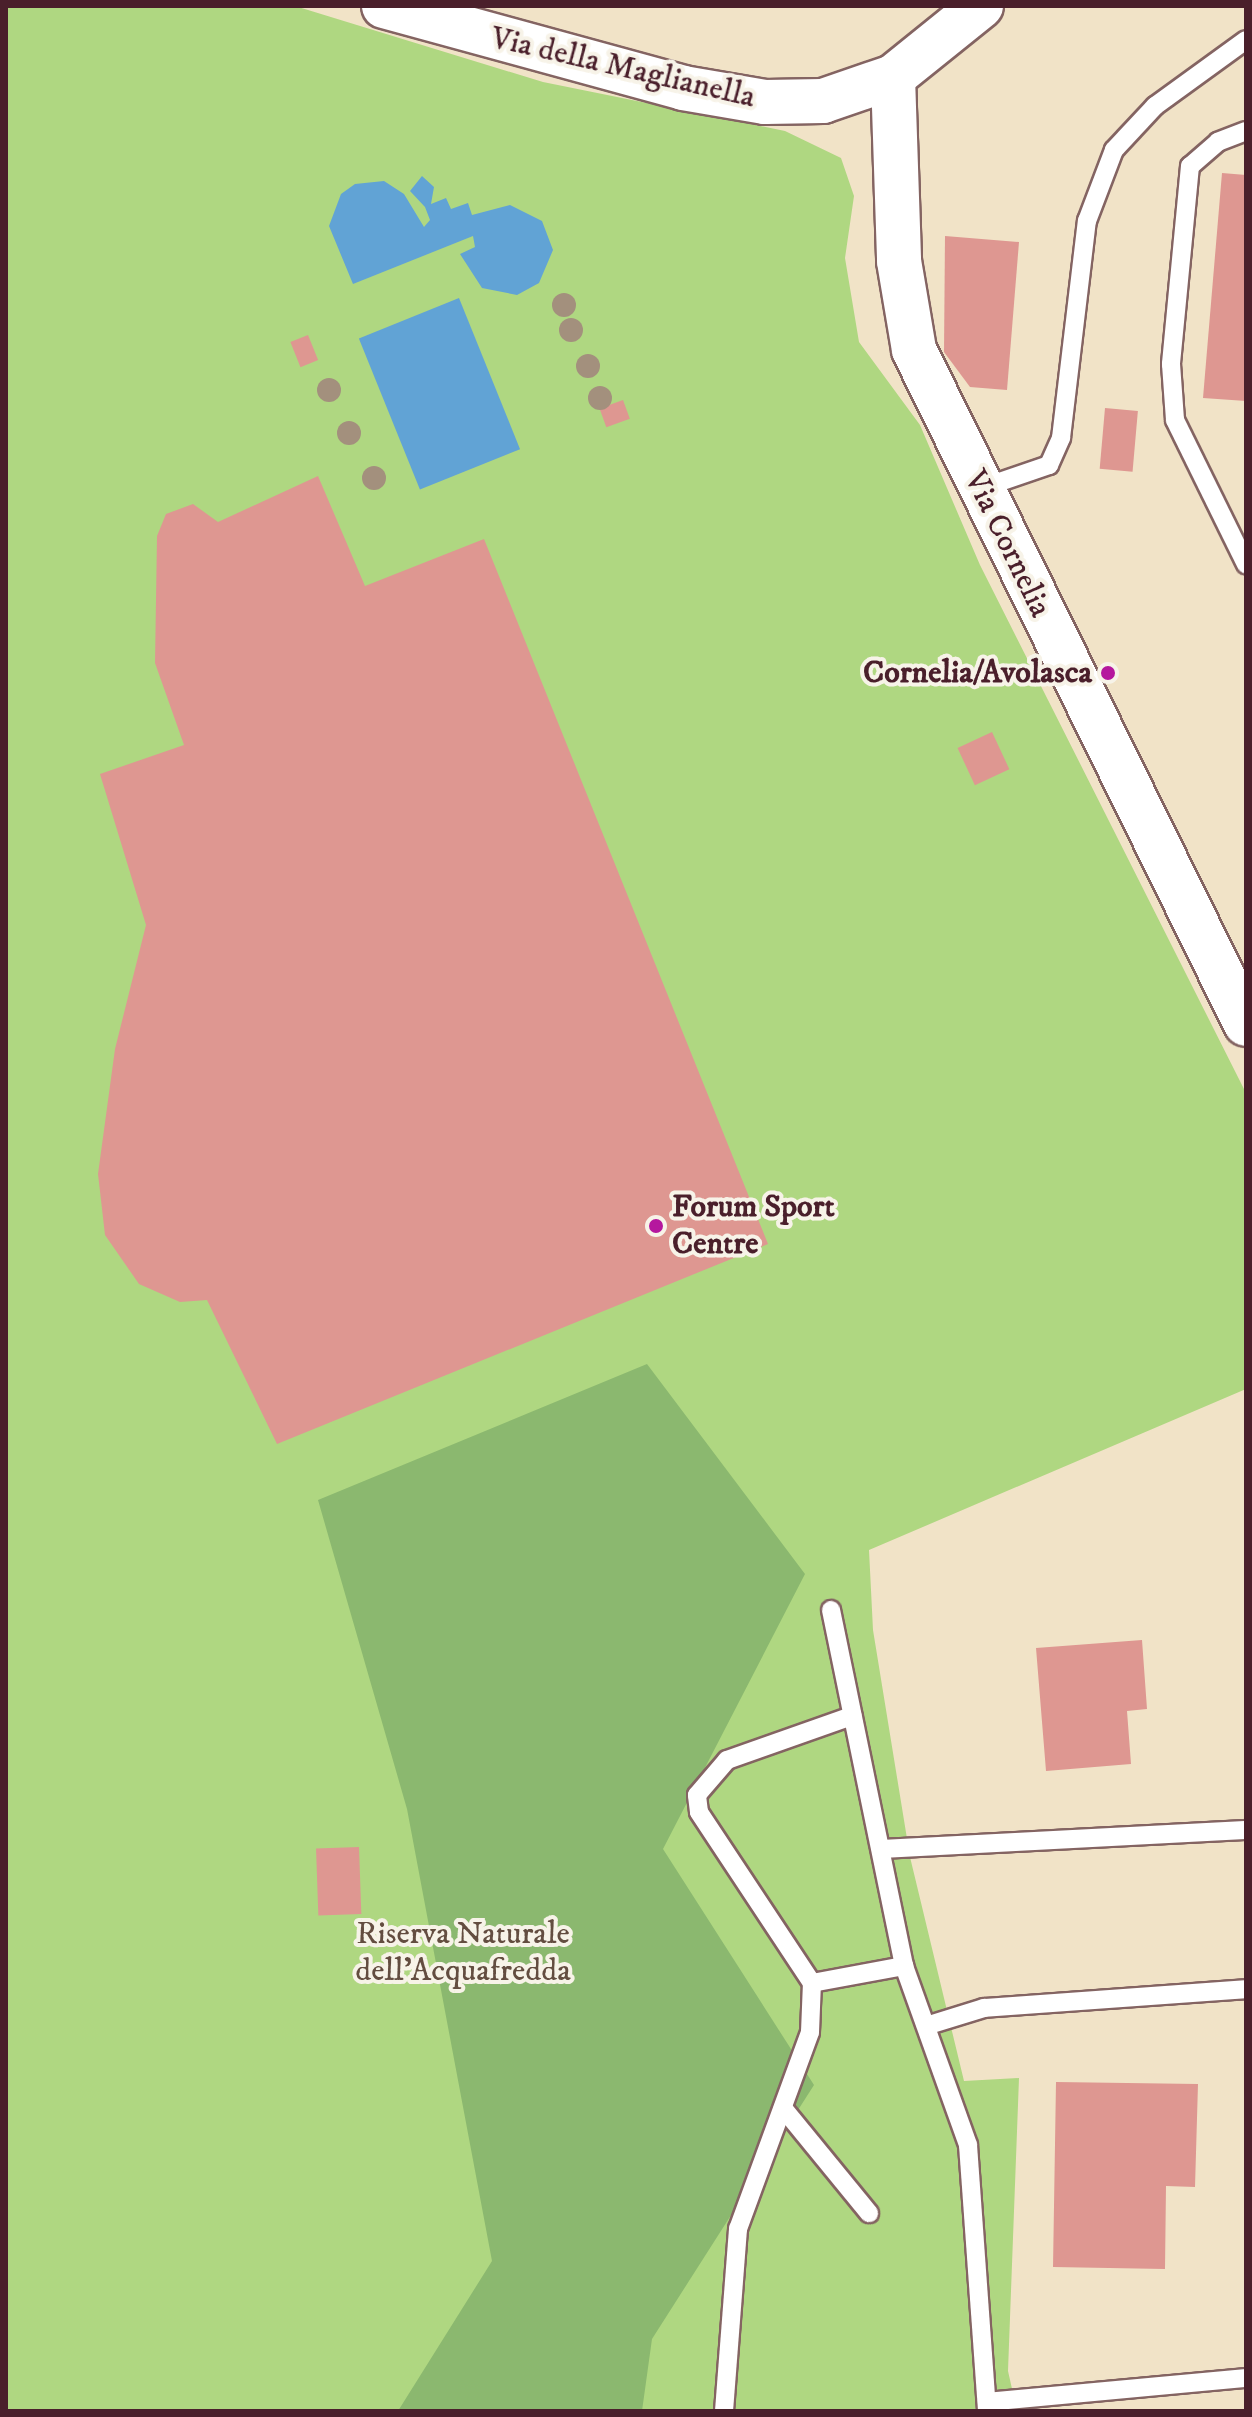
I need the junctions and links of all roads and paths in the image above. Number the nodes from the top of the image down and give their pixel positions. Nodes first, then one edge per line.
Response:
1 (384, 6) edge
2 (981, 6) edge
3 (1246, 40) edge
4 (893, 77) junction
5 (1246, 131) edge
6 (979, 489) junction
7 (1246, 564) edge
8 (1246, 1024) edge
9 (831, 1610) dead end
10 (852, 1716) junction
11 (1246, 1830) edge
12 (881, 1849) junction
13 (904, 1966) junction
14 (812, 1983) junction
15 (1246, 1989) edge
16 (929, 2025) junction
17 (783, 2108) junction
18 (869, 2213) dead end
19 (1246, 2378) edge
20 (987, 2406) edge
21 (724, 2411) edge

1 - 4 street, Via della Maglianella
2 - 4 street, Via della Maglianella
3 - 6 lane
4 - 6 street, Via Cornelia
5 - 7 lane
6 - 8 street, Via Cornelia
9 - 10 lane
10 - 12 lane
10 - 14 lane
11 - 12 lane
12 - 13 lane
13 - 14 lane
13 - 16 lane
14 - 17 lane
15 - 16 lane
16 - 20 lane
17 - 18 lane
17 - 21 lane
19 - 20 lane

